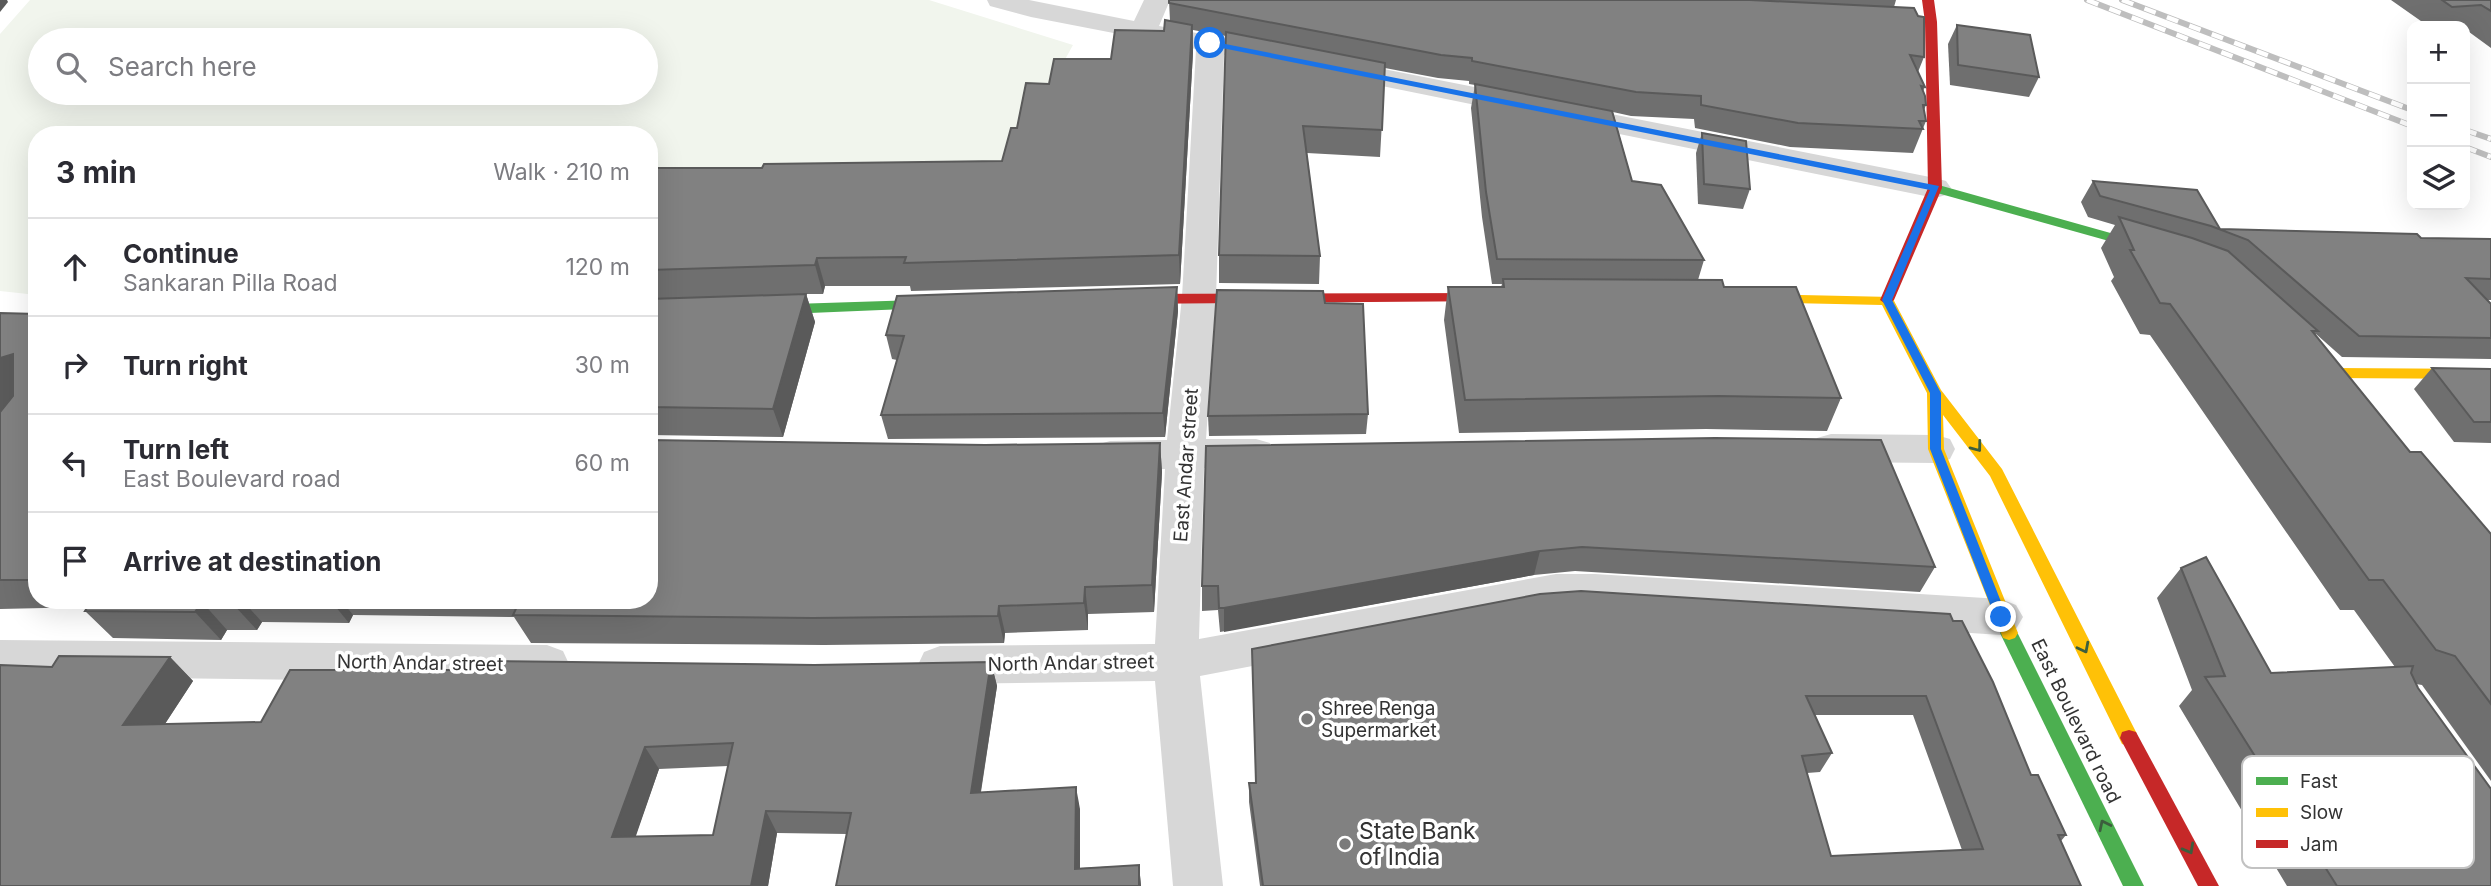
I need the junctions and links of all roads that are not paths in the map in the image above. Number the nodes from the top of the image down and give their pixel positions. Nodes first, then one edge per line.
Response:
1 (1000, 0) edge
2 (1157, 0) edge
3 (1930, 11) edge
4 (1904, 20) edge
5 (1143, 30) junction
6 (1210, 43) junction
7 (1935, 188) junction
8 (2172, 255) edge
9 (1199, 297) junction
10 (1515, 298) edge
11 (1103, 299) edge
12 (1735, 299) edge
13 (1887, 300) junction
14 (965, 304) edge
15 (746, 310) edge
16 (2295, 339) edge
17 (2332, 373) junction
18 (2491, 374) edge
19 (1935, 393) junction
20 (2350, 393) edge
21 (1800, 447) edge
22 (1936, 449) junction
23 (1294, 452) edge
24 (1185, 454) junction
25 (1074, 456) edge
26 (2001, 617) junction
27 (0, 658) edge
28 (1177, 662) junction
29 (587, 664) edge
30 (906, 666) edge
31 (1198, 886) edge
32 (2134, 886) edge
33 (2209, 886) edge

1 - 5 street
2 - 5 street
3 - 4 street
3 - 7 main road
5 - 6 street
6 - 7 street
6 - 9 street, East Andar street
7 - 8 main road
7 - 13 main road
9 - 10 main road
9 - 11 main road
9 - 24 street, East Andar street
12 - 13 main road
13 - 19 main road, East Boulevard road
14 - 15 main road
16 - 17 main road
17 - 18 main road
17 - 20 main road
19 - 22 main road, East Boulevard road
19 -> 33 main road
21 - 22 street
22 - 26 main road, East Boulevard road
23 - 24 street
24 - 25 street
24 - 28 street, East Andar street
26 - 28 street, North Andar street
32 -> 26 main road, East Boulevard road
27 - 29 street, North Andar street
28 - 30 street, North Andar street
28 - 31 street, East Andar street

